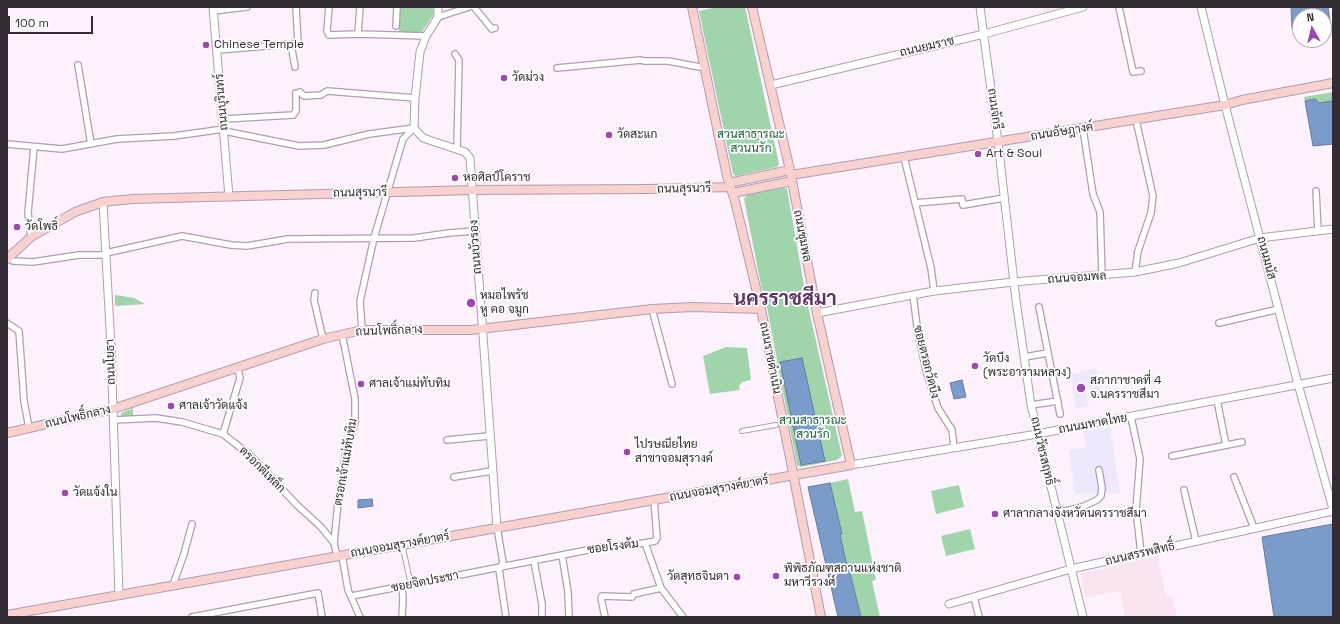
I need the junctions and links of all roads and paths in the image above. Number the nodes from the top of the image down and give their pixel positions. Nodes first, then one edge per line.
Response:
1 (247, 7) edge
2 (296, 7) edge
3 (329, 7) edge
4 (360, 7) edge
5 (397, 7) edge
6 (438, 7) edge
7 (469, 7) edge
8 (474, 7) edge
9 (692, 7) edge
10 (752, 7) edge
11 (980, 7) edge
12 (1083, 7) edge
13 (1119, 7) edge
14 (1201, 7) edge
15 (213, 9) edge
16 (438, 17) junction
17 (396, 26) dead end
18 (495, 28) dead end
19 (358, 34) junction
20 (984, 34) junction
21 (426, 36) junction
22 (292, 44) junction
23 (218, 50) junction
24 (455, 54) dead end
25 (78, 65) dead end
26 (295, 67) dead end
27 (557, 68) dead end
28 (705, 68) junction
29 (1141, 70) dead end
30 (1333, 83) edge
31 (771, 85) junction
32 (415, 98) junction
33 (1225, 105) junction
34 (224, 119) junction
35 (1136, 120) junction
36 (414, 128) junction
37 (1083, 128) junction
38 (224, 130) junction
39 (998, 142) junction
40 (7, 144) edge
41 (91, 144) junction
42 (34, 147) junction
43 (457, 150) junction
44 (904, 157) junction
45 (791, 176) junction
46 (731, 188) junction
47 (473, 190) junction
48 (1316, 191) dead end
49 (387, 192) junction
50 (229, 197) junction
51 (1004, 198) junction
52 (103, 202) junction
53 (915, 203) junction
54 (1333, 229) edge
55 (475, 231) junction
56 (1318, 231) junction
57 (30, 238) junction
58 (374, 238) junction
59 (1260, 238) junction
60 (106, 254) junction
61 (8, 258) edge
62 (1135, 272) junction
63 (1102, 276) junction
64 (1013, 282) junction
65 (934, 291) junction
66 (315, 293) dead end
67 (913, 295) junction
68 (1039, 307) dead end
69 (652, 309) junction
70 (761, 309) junction
71 (1279, 310) junction
72 (817, 313) junction
73 (7, 323) edge
74 (1219, 323) dead end
75 (362, 330) junction
76 (482, 330) junction
77 (342, 334) junction
78 (323, 340) junction
79 (1048, 353) junction
80 (1024, 357) junction
81 (238, 369) junction
82 (1333, 378) edge
83 (672, 384) dead end
84 (1298, 384) junction
85 (1217, 400) junction
86 (1058, 401) junction
87 (1031, 405) junction
88 (113, 409) junction
89 (1060, 414) dead end
90 (1131, 417) junction
91 (114, 420) junction
92 (776, 425) dead end
93 (29, 428) junction
94 (742, 431) dead end
95 (7, 433) edge
96 (223, 434) junction
97 (1037, 434) junction
98 (489, 436) junction
99 (447, 440) dead end
100 (1242, 442) dead end
101 (1226, 445) junction
102 (954, 448) junction
103 (1172, 456) dead end
104 (851, 465) junction
105 (1099, 470) dead end
106 (492, 471) junction
107 (793, 475) junction
108 (454, 477) dead end
109 (1234, 477) dead end
110 (1184, 490) dead end
111 (654, 500) junction
112 (1333, 510) edge
113 (1057, 513) junction
114 (192, 524) dead end
115 (497, 527) junction
116 (1254, 528) junction
117 (1196, 541) junction
118 (334, 543) junction
119 (645, 543) junction
120 (402, 544) junction
121 (1141, 553) junction
122 (339, 555) junction
123 (562, 555) junction
124 (534, 561) junction
125 (499, 569) junction
126 (1071, 569) junction
127 (172, 585) junction
128 (411, 585) junction
129 (402, 587) junction
130 (661, 588) junction
131 (119, 595) junction
132 (352, 596) junction
133 (974, 597) junction
134 (949, 604) dead end
135 (38, 613) edge
136 (7, 615) edge
137 (192, 617) edge
138 (322, 617) edge
139 (360, 617) edge
140 (402, 617) edge
141 (506, 617) edge
142 (542, 617) edge
143 (569, 617) edge
144 (605, 617) edge
145 (683, 617) edge
146 (822, 617) edge
147 (979, 617) edge
148 (1083, 617) edge

1 - 15 street
2 - 22 street
3 - 19 street
4 - 19 street
5 - 17 street
6 - 16 street
7 - 16 street
8 - 18 street
9 - 28 main road, ถนนราชดำเนิน
10 - 31 main road, ถนนชุมพล
11 - 20 street, ถนนจักรี
12 - 20 street, ถนนยมราช
13 - 29 street
14 - 33 street, ถนนมนัส
15 - 23 street, ถนนบุรินทร์
16 - 21 street
19 - 21 street
20 - 31 street, ถนนยมราช
20 - 39 street, ถนนจักรี
21 - 32 street
22 - 23 street
22 - 26 street
23 - 34 street, ถนนบุรินทร์
24 - 43 street
25 - 41 street
27 - 28 street
28 - 46 main road, ถนนราชดำเนิน
30 - 33 main road, ถนนอัษฎางค์
31 - 45 main road, ถนนชุมพล
32 - 34 street
32 - 36 street
33 - 35 main road, ถนนอัษฎางค์
33 - 59 street, ถนนมนัส
34 - 38 street, ถนนบุรินทร์
35 - 37 main road, ถนนอัษฎางค์
35 - 62 street
36 - 38 street
36 - 43 street, ถนนบัวรอง
36 - 49 street
37 - 39 main road, ถนนอัษฎางค์
37 - 63 street
38 - 41 street
38 - 50 street, ถนนบุรินทร์
39 - 44 main road, ถนนอัษฎางค์
39 - 51 street, ถนนจักรี
40 - 42 street
41 - 42 street
42 - 57 street
43 - 47 street, ถนนบัวรอง
44 - 45 main road, ถนนอัษฎางค์
44 - 53 street
45 - 46 main road, ถนนสุรนารี
45 - 72 main road, ถนนชุมพล
46 - 47 main road, ถนนสุรนารี
46 - 70 main road, ถนนราชดำเนิน
47 - 49 main road, ถนนสุรนารี
47 - 55 street, ถนนบัวรอง
48 - 56 street
49 - 50 main road, ถนนสุรนารี
49 - 58 street
50 - 52 main road, ถนนสุรนารี
51 - 53 street
51 - 64 street, ถนนจักรี
52 - 57 main road, ถนนสุรนารี
52 - 60 street, ถนนโยธา
53 - 65 street
54 - 56 street, ถนนจอมพล
55 - 58 street
55 - 76 street, ถนนบัวรอง
56 - 59 street, ถนนจอมพล
57 - 61 main road, ถนนสุรนารี
58 - 60 street
58 - 75 street
59 - 62 street, ถนนจอมพล
59 - 71 street, ถนนมนัส
60 - 61 street
60 - 88 street, ถนนโยธา
62 - 63 street, ถนนจอมพล
63 - 64 street, ถนนจอมพล
64 - 65 street, ถนนจอมพล
64 - 80 street, ถนนวัชรสฤทธิ์
65 - 67 street, ถนนจอมพล
66 - 78 street
67 - 72 street, ถนนจอมพล
67 - 102 street, ซอยตรอกวัดบึง
68 - 79 street
69 - 70 main road, ถนนโพธิ์กลาง
69 - 76 main road, ถนนโพธิ์กลาง
69 - 83 street
70 - 107 main road, ถนนราชดำเนิน
71 - 74 street
71 - 84 street, ถนนมนัส
72 - 104 main road, ถนนชุมพล
73 - 93 street
75 - 76 main road, ถนนโพธิ์กลาง
75 - 77 main road, ถนนโพธิ์กลาง
76 - 98 street, ถนนบัวรอง
77 - 78 main road, ถนนโพธิ์กลาง
77 - 118 street, ตรอกเจ้าแม่ทับทิม
78 - 81 main road, ถนนโพธิ์กลาง
79 - 80 street
79 - 86 street
80 - 87 street, ถนนวัชรสฤทธิ์
81 - 88 main road, ถนนโพธิ์กลาง
81 - 96 street
82 - 84 street, ถนนมหาดไทย
84 - 85 street, ถนนมหาดไทย
84 - 112 street, ถนนมนัส
85 - 90 street, ถนนมหาดไทย
85 - 101 street
86 - 87 street
86 - 89 street
87 - 97 street, ถนนวัชรสฤทธิ์
88 - 91 street, ถนนโยธา
88 - 93 main road, ถนนโพธิ์กลาง
90 - 97 street, ถนนมหาดไทย
90 - 121 street
91 - 96 street, ตรอกตีเหล็ก
91 - 131 street, ถนนโยธา
92 - 94 street
93 - 95 main road, ถนนโพธิ์กลาง
96 - 118 street, ตรอกตีเหล็ก
97 - 102 street, ถนนมหาดไทย
97 - 113 street, ถนนวัชรสฤทธิ์
98 - 99 street
98 - 106 street, ถนนบัวรอง
100 - 101 street
101 - 103 street
102 - 104 street, ถนนมหาดไทย
104 - 107 main road, ถนนจอมสุรางค์ยาตร์
105 - 113 street
106 - 108 street
106 - 115 street, ถนนบัวรอง
107 - 111 main road, ถนนจอมสุรางค์ยาตร์
107 - 146 main road, ถนนราชดำเนิน
109 - 116 street
110 - 117 street
111 - 115 main road, ถนนจอมสุรางค์ยาตร์
111 - 119 street
112 - 116 street, ถนนสรรพสิทธิ์
113 - 126 street, ถนนวัชรสฤทธิ์
114 - 127 street
115 - 120 main road, ถนนจอมสุรางค์ยาตร์
115 - 125 street
116 - 117 street, ถนนสรรพสิทธิ์
117 - 121 street, ถนนสรรพสิทธิ์
118 - 122 street, ตรอกตีเหล็ก
119 - 123 street, ซอยโรงต้ม
119 - 130 street, ซอยโรงต้ม
120 - 122 main road, ถนนจอมสุรางค์ยาตร์
120 - 128 street
121 - 126 street, ถนนสรรพสิทธิ์
122 - 127 main road, ถนนจอมสุรางค์ยาตร์
122 - 132 street, ตรอกตีเหล็ก
123 - 124 street, ซอยโรงต้ม
123 - 143 street
124 - 125 street, ซอยโรงต้ม
124 - 142 street
125 - 128 street, ซอยจิตประชา
125 - 141 street
126 - 133 street, ถนนสรรพสิทธิ์
126 - 148 street, ถนนวัชรสฤทธิ์
127 - 131 main road, ถนนจอมสุรางค์ยาตร์
128 - 129 street, ซอยจิตประชา
129 - 132 street, ซอยจิตประชา
129 - 140 street
130 - 144 street
130 - 145 street, ซอยโรงต้ม
131 - 135 main road, ถนนจอมสุรางค์ยาตร์
132 - 139 street, ตรอกตีเหล็ก
133 - 134 street, ถนนสรรพสิทธิ์
133 - 147 street
135 - 136 main road, ถนนจอมสุรางค์ยาตร์
137 - 138 street

